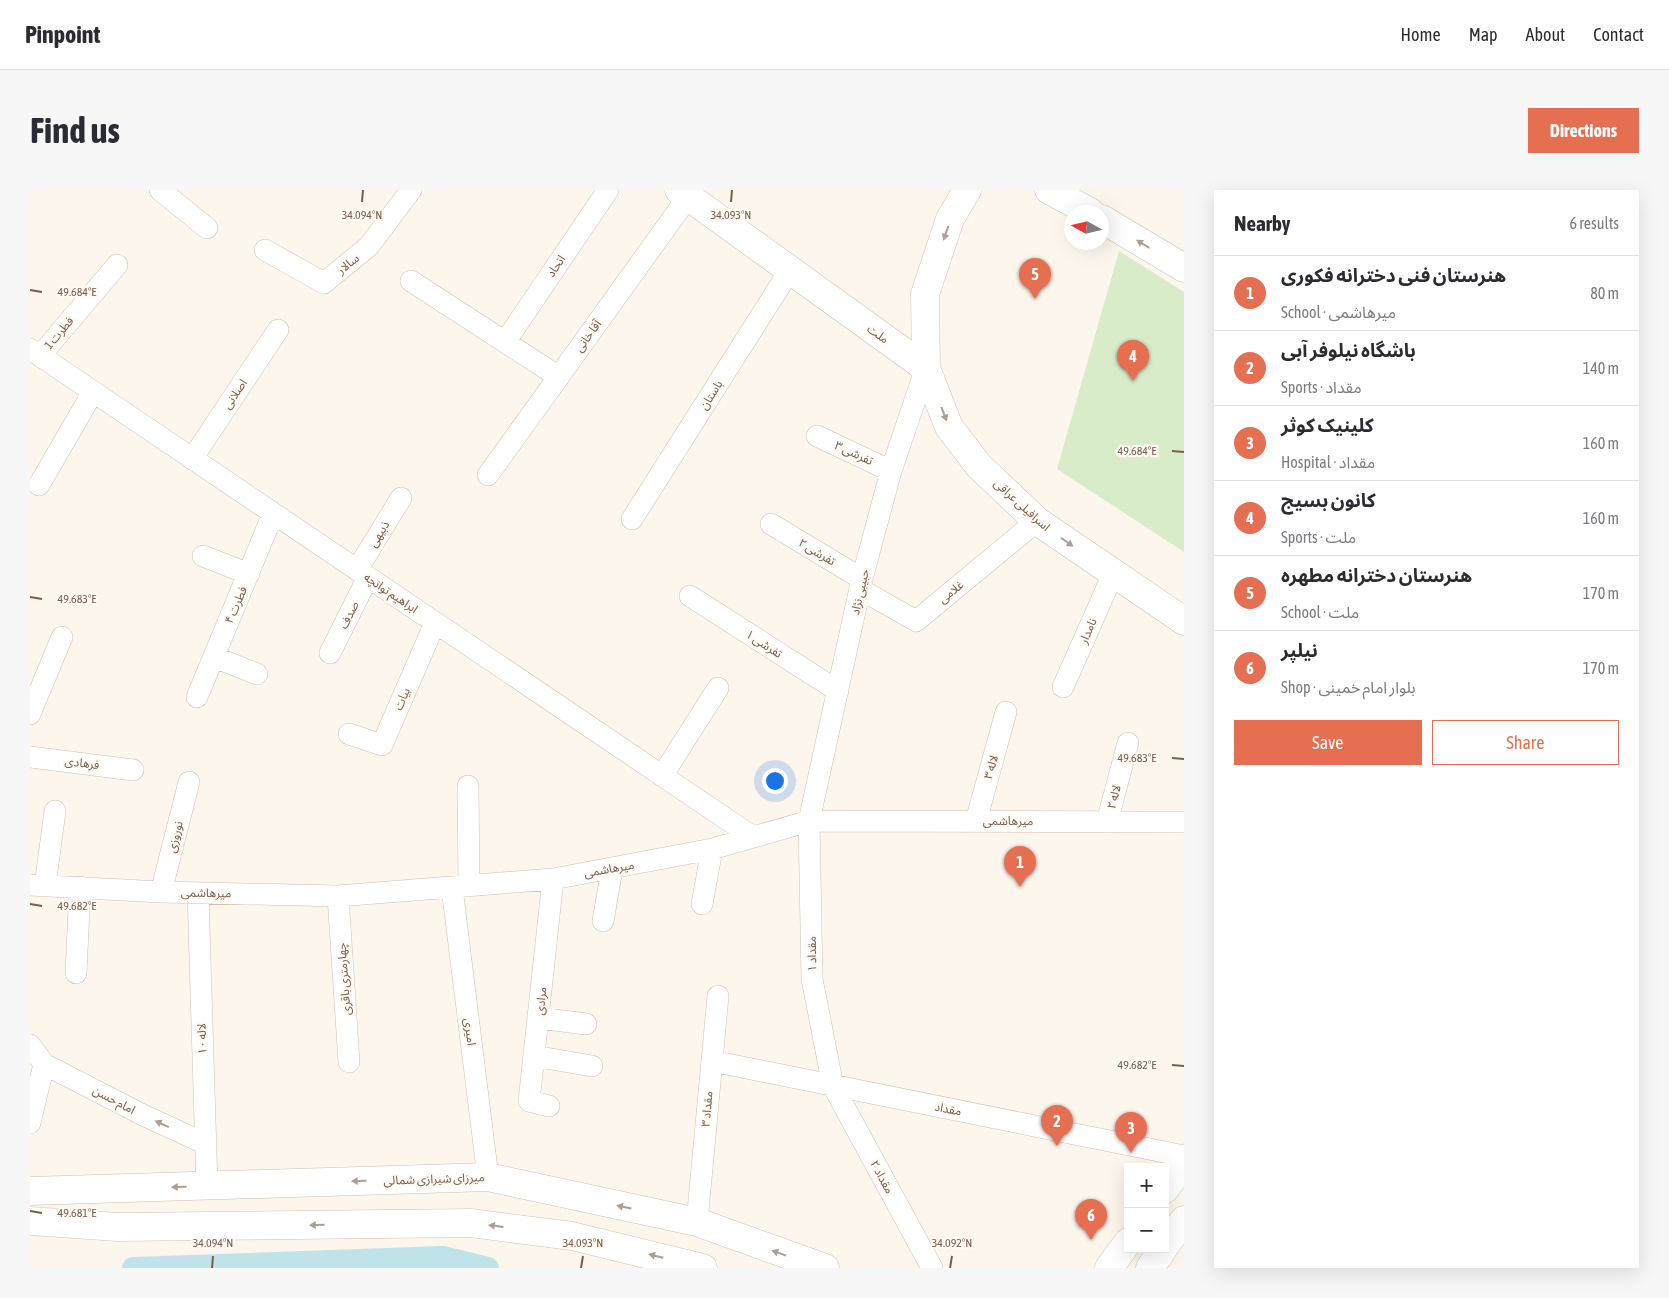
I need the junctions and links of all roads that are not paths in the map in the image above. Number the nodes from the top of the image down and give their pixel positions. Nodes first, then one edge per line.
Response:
1 (160, 190) edge
2 (410, 190) edge
3 (608, 190) edge
4 (967, 190) edge
5 (1049, 190) edge
6 (683, 193) edge
7 (1077, 205) edge
8 (1109, 223) edge
9 (207, 228) dead end
10 (266, 250) dead end
11 (117, 265) dead end
12 (1184, 268) edge
13 (790, 270) junction
14 (411, 281) dead end
15 (278, 330) dead end
16 (505, 342) junction
17 (35, 353) edge
18 (926, 368) junction
19 (559, 378) junction
20 (93, 392) junction
21 (817, 436) dead end
22 (192, 459) junction
23 (891, 471) junction
24 (488, 475) dead end
25 (39, 485) dead end
26 (402, 498) dead end
27 (273, 514) junction
28 (632, 519) dead end
29 (1037, 521) junction
30 (771, 524) dead end
31 (203, 556) dead end
32 (249, 574) junction
33 (362, 574) junction
34 (1113, 574) junction
35 (861, 584) junction
36 (690, 596) dead end
37 (1184, 621) edge
38 (435, 622) junction
39 (62, 637) dead end
40 (330, 653) dead end
41 (214, 657) junction
42 (257, 674) dead end
43 (1063, 687) dead end
44 (718, 688) dead end
45 (838, 691) junction
46 (197, 697) dead end
47 (1006, 712) dead end
48 (30, 714) edge
49 (350, 734) dead end
50 (1128, 743) dead end
51 (30, 757) edge
52 (133, 770) dead end
53 (662, 776) junction
54 (188, 782) dead end
55 (468, 786) dead end
56 (55, 811) dead end
57 (809, 821) junction
58 (976, 821) junction
59 (1107, 822) junction
60 (1184, 822) edge
61 (753, 837) junction
62 (712, 849) junction
63 (612, 869) junction
64 (554, 879) junction
65 (38, 885) edge
66 (80, 887) junction
67 (460, 887) junction
68 (161, 892) junction
69 (198, 892) junction
70 (338, 896) junction
71 (702, 904) dead end
72 (603, 921) dead end
73 (76, 973) dead end
74 (718, 996) dead end
75 (539, 1018) junction
76 (586, 1024) dead end
77 (30, 1045) edge
78 (534, 1056) junction
79 (712, 1061) junction
80 (349, 1062) dead end
81 (44, 1064) junction
82 (592, 1066) dead end
83 (833, 1086) junction
84 (549, 1106) dead end
85 (30, 1123) edge
86 (206, 1144) junction
87 (1184, 1156) edge
88 (1184, 1163) edge
89 (488, 1177) junction
90 (1169, 1184) edge
91 (207, 1186) junction
92 (30, 1191) edge
93 (1184, 1220) edge
94 (30, 1221) edge
95 (697, 1222) junction
96 (1124, 1247) edge
97 (1156, 1259) edge
98 (703, 1268) edge
99 (825, 1268) edge
100 (932, 1268) edge
101 (1109, 1268) edge

1 - 9 street
2 - 10 street, سالار
3 - 16 street, اتحاد
4 -> 18 street
5 - 7 street
6 - 13 street, ملت
6 - 19 street, آقا خانی
12 -> 8 street
11 - 17 street, فطرت 1
13 - 18 street, ملت
13 - 28 street, باستان
14 - 16 street
15 - 22 street, اصلانی
16 - 19 street
17 - 20 street, ابراهیم توانچه
18 - 23 street, حبیبی نژاد
18 -> 29 street, اسرافیلی عراقی
19 - 24 street, آقا خانی
20 - 22 street, ابراهیم توانچه
20 - 25 street
21 - 23 street, تفرشی ۳
22 - 27 street, ابراهیم توانچه
23 - 35 street, حبیبی نژاد
26 - 33 street, ذبیهی
27 - 32 street, فطرت ۴
27 - 33 street, ابراهیم توانچه
29 -> 34 street, اسرافیلی عراقی
29 - 35 street, غلامی
30 - 35 street, تفرشی ۲
31 - 32 street
32 - 41 street, فطرت ۴
33 - 38 street, ابراهیم توانچه
33 - 40 street, صدف
34 - 37 street, اسرافیلی عراقی
34 - 43 street, نامدار
35 - 45 street, حبیبی نژاد
36 - 45 street, تفرشی ۱
38 - 49 street, بیات
38 - 53 street, ابراهیم توانچه
39 - 48 street
41 - 42 street
41 - 46 street, فطرت ۴
44 - 53 street
45 - 57 street, حبیبی نژاد
47 - 58 street, لاله ۳
50 - 59 street, لاله ۲
51 - 52 street, فرهادی
53 - 61 street, ابراهیم توانچه
54 - 68 street, نوروزی
55 - 67 street, امیری
56 - 65 street
57 - 58 street, میرهاشمی
57 - 61 street, میرهاشمی
57 - 83 street, مقداد ۱
58 - 59 street, میرهاشمی
59 - 60 street, میرهاشمی
61 - 62 street, میرهاشمی
62 - 63 street, میرهاشمی
62 - 71 street
63 - 64 street, میرهاشمی
63 - 72 street
64 - 67 street, میرهاشمی
64 - 75 street, مرادی
65 - 66 street, میرهاشمی
66 - 68 street, میرهاشمی
66 - 73 street
67 - 70 street, میرهاشمی
67 - 89 street, امیری
68 - 69 street, میرهاشمی
69 - 70 street, میرهاشمی
69 - 86 street, لاله ۱۰
70 - 80 street, چهارمتری باقری
74 - 79 street, مقداد ۳
75 - 76 street
75 - 78 street, مرادی
77 - 81 street, امام حسن
78 - 82 street
78 - 84 street, مرادی
79 - 83 street, مقداد
79 - 95 street, مقداد ۳
81 - 85 street
86 -> 81 street, امام حسن
83 - 87 street, مقداد
83 - 100 street, مقداد ۲
86 - 91 street, لاله ۱۰
88 - 90 street
89 -> 91 street, میرزای شیرازی شمالی
95 -> 89 street, میرزای شیرازی شمالی
91 -> 92 street, میرزای شیرازی شمالی
93 - 97 street
98 -> 94 street
99 -> 95 street, میرزای شیرازی شمالی
96 - 101 street

